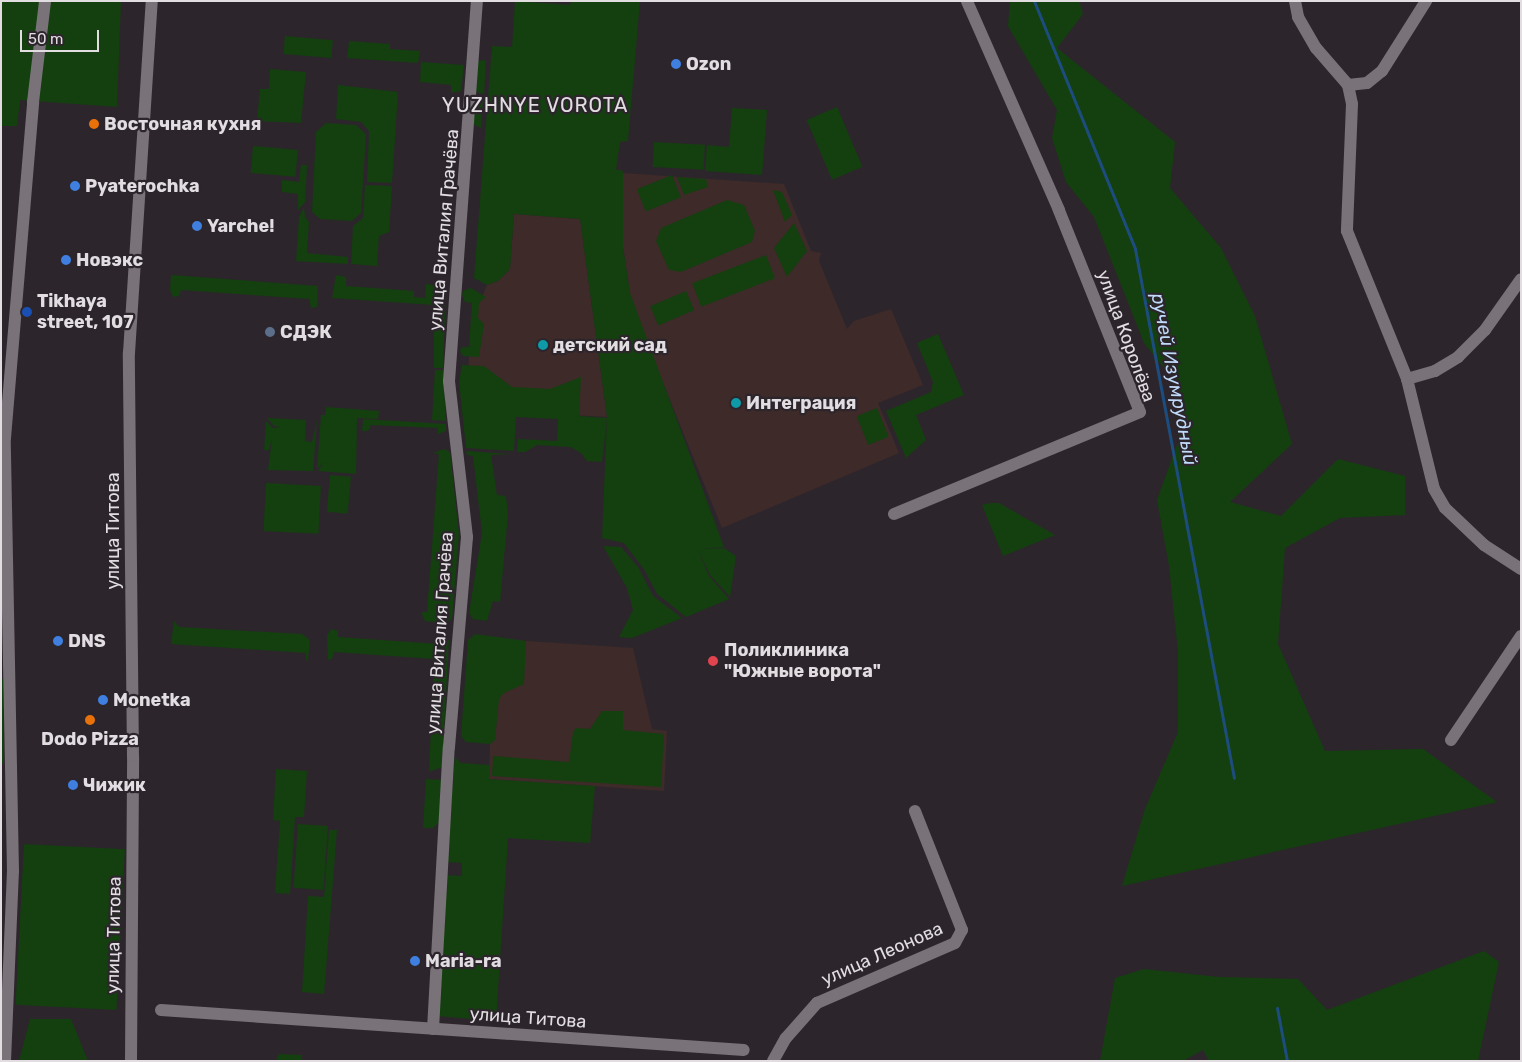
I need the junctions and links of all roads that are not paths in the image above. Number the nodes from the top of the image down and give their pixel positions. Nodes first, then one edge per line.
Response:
1 (45, 1) edge
2 (152, 1) edge
3 (477, 1) edge
4 (967, 1) edge
5 (1295, 1) edge
6 (1426, 1) edge
7 (1348, 85) junction
8 (1521, 279) edge
9 (1407, 379) junction
10 (894, 514) dead end
11 (1521, 569) edge
12 (1521, 636) edge
13 (1451, 740) dead end
14 (915, 811) dead end
15 (7, 869) edge
16 (161, 1010) dead end
17 (433, 1029) junction
18 (744, 1050) dead end
19 (5, 1061) edge
20 (131, 1061) edge
21 (773, 1061) edge

1 - 15 street
2 - 20 street, улица Титова
3 - 17 street, улица Виталия Грачёва
4 - 10 street, улица Королёва
5 - 7 street
6 - 7 street
7 - 9 street
8 - 9 street
9 - 11 street
12 - 13 street
14 - 21 street, улица Леонова
15 - 19 street
16 - 17 street, улица Титова
17 - 18 street, улица Титова

